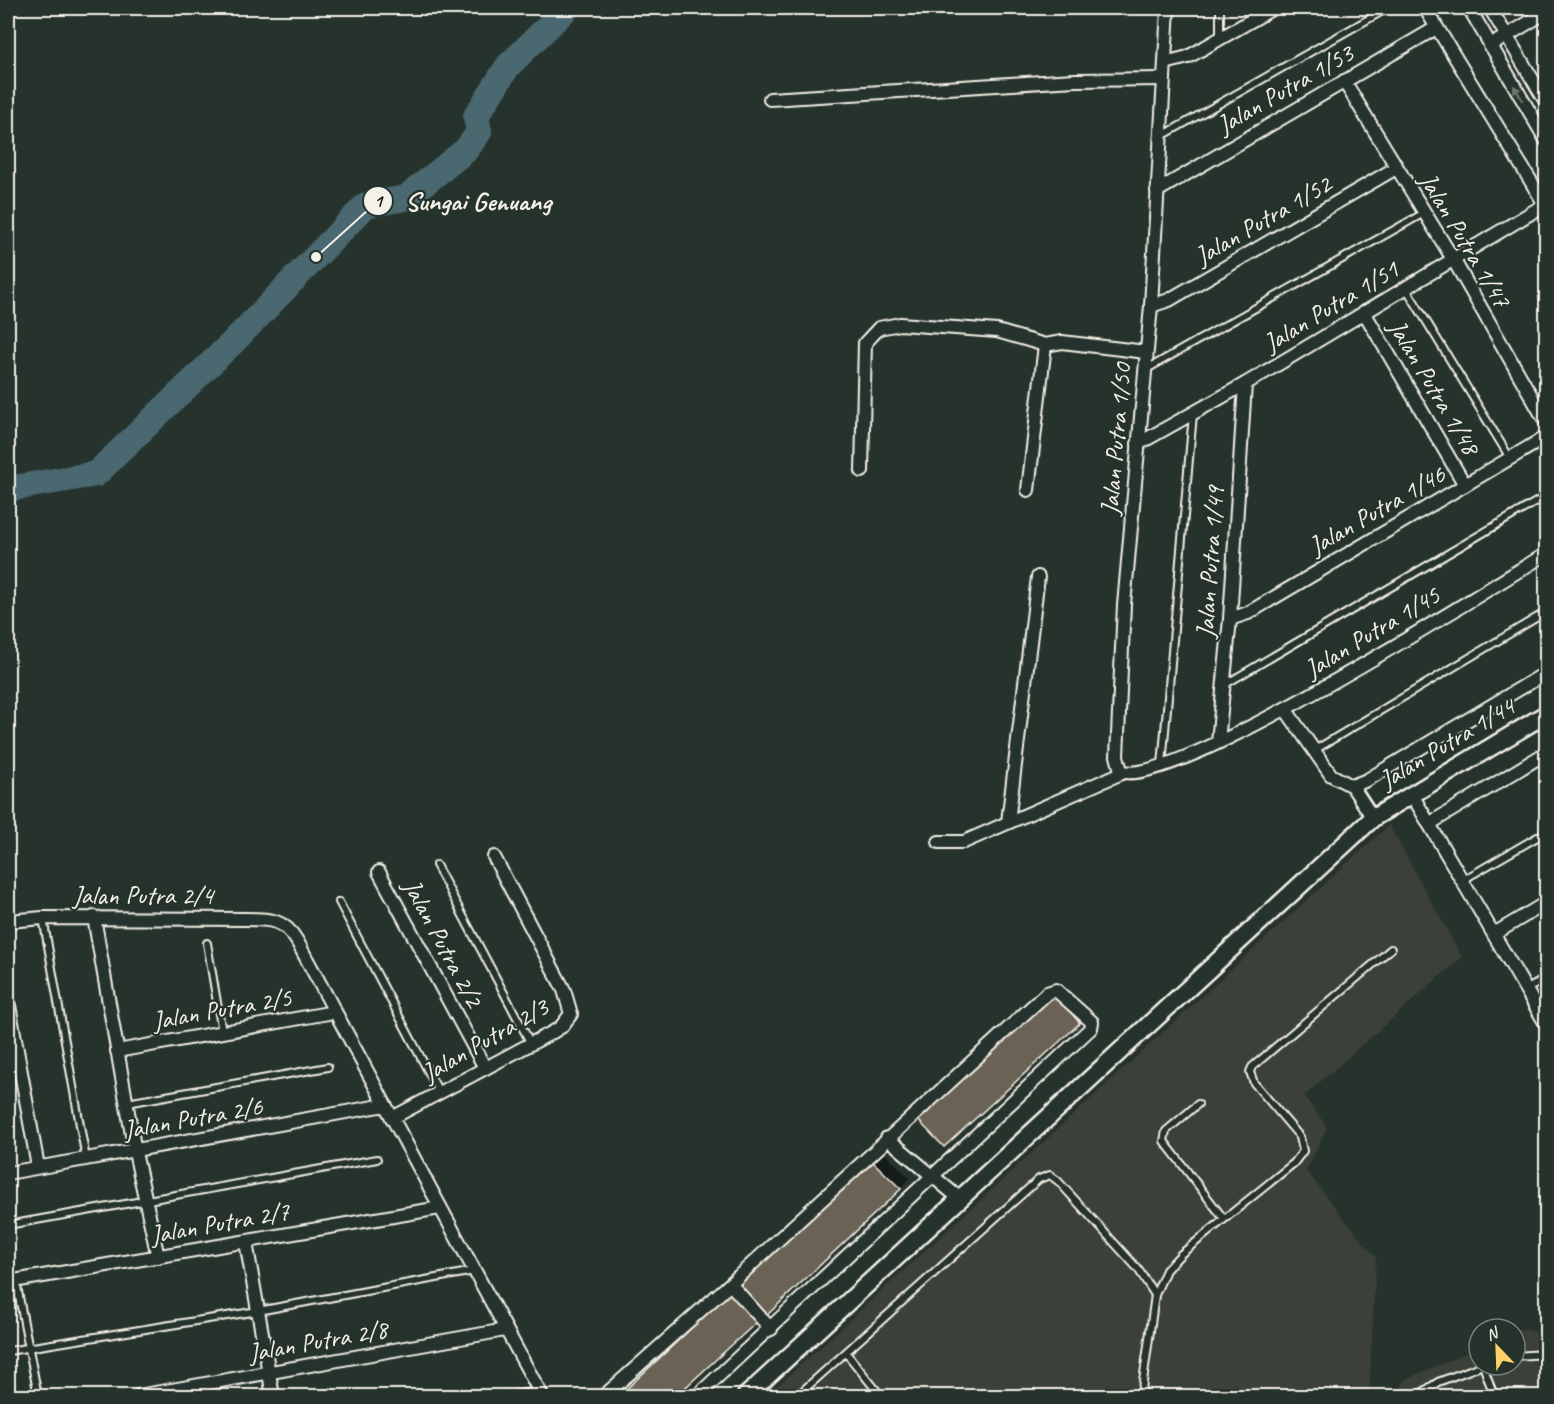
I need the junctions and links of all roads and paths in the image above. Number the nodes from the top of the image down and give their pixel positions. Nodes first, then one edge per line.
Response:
1 (1168, 8) edge
2 (1220, 8) edge
3 (1273, 8) edge
4 (1388, 8) edge
5 (1425, 8) edge
6 (1469, 8) edge
7 (1490, 8) edge
8 (1546, 12) edge
9 (1436, 28) junction
10 (1507, 36) junction
11 (1220, 40) junction
12 (1490, 46) junction
13 (1165, 63) junction
14 (1164, 79) junction
15 (1344, 81) junction
16 (770, 99) dead end
17 (1546, 102) edge
18 (1161, 136) junction
19 (1546, 140) edge
20 (1396, 168) junction
21 (1157, 190) junction
22 (1546, 205) edge
23 (1424, 213) junction
24 (1453, 259) junction
25 (1405, 287) junction
26 (1151, 306) junction
27 (1364, 312) junction
28 (1045, 345) junction
29 (1146, 352) junction
30 (1143, 370) junction
31 (1245, 384) junction
32 (1193, 413) junction
33 (1546, 422) edge
34 (1546, 437) edge
35 (1138, 444) junction
36 (1510, 459) junction
37 (862, 471) dead end
38 (1465, 485) junction
39 (1028, 490) dead end
40 (1546, 496) edge
41 (1546, 554) edge
42 (1038, 577) dead end
43 (1546, 612) edge
44 (1230, 619) junction
45 (1546, 673) edge
46 (1223, 685) junction
47 (1286, 710) junction
48 (1546, 714) edge
49 (1218, 742) junction
50 (1312, 751) junction
51 (1546, 753) edge
52 (1162, 766) junction
53 (1124, 772) junction
54 (1352, 786) junction
55 (1410, 793) junction
56 (1374, 818) junction
57 (1008, 822) junction
58 (1429, 824) junction
59 (1546, 832) edge
60 (939, 842) dead end
61 (494, 857) dead end
62 (436, 865) dead end
63 (379, 872) dead end
64 (1462, 881) junction
65 (339, 902) dead end
66 (1546, 903) edge
67 (94, 917) junction
68 (43, 918) junction
69 (8, 921) edge
70 (1494, 934) junction
71 (207, 943) dead end
72 (1391, 949) dead end
73 (1546, 978) edge
74 (1526, 990) junction
75 (8, 1000) edge
76 (334, 1012) junction
77 (1546, 1024) edge
78 (222, 1032) junction
79 (531, 1044) junction
80 (117, 1051) junction
81 (328, 1067) dead end
82 (485, 1068) junction
83 (440, 1092) junction
84 (127, 1103) junction
85 (1198, 1104) dead end
86 (385, 1105) junction
87 (392, 1118) junction
88 (888, 1138) junction
89 (135, 1152) junction
90 (87, 1159) junction
91 (377, 1159) dead end
92 (38, 1167) junction
93 (8, 1173) edge
94 (934, 1177) junction
95 (960, 1199) junction
96 (146, 1201) junction
97 (440, 1208) junction
98 (1224, 1219) junction
99 (8, 1225) edge
100 (246, 1242) junction
101 (158, 1257) junction
102 (474, 1271) junction
103 (11, 1281) edge
104 (728, 1286) junction
105 (1155, 1296) junction
106 (258, 1311) junction
107 (771, 1329) junction
108 (505, 1330) junction
109 (28, 1347) junction
110 (8, 1351) edge
111 (847, 1354) junction
112 (1546, 1354) edge
113 (1527, 1355) edge
114 (1467, 1371) edge
115 (269, 1373) junction
116 (1487, 1377) edge
117 (540, 1394) edge
118 (38, 1396) edge
119 (138, 1396) edge
120 (273, 1396) edge
121 (507, 1396) edge
122 (604, 1396) edge
123 (697, 1396) edge
124 (746, 1396) edge
125 (796, 1396) edge
126 (881, 1396) edge
127 (1141, 1396) edge
128 (1417, 1396) edge
129 (1494, 1396) edge

1 - 13 street, Jalan Putra 1/50
2 - 11 lane
3 - 11 street
4 - 18 lane
5 - 9 street
6 - 12 street
7 - 10 street
8 - 10 street
9 - 15 street, Jalan Putra 1/53
9 - 22 street
10 - 12 street
10 - 17 street
11 - 13 street
19 -> 12 street
13 - 14 street, Jalan Putra 1/50
14 - 16 street
14 - 18 street, Jalan Putra 1/50
15 - 20 street, Jalan Putra 1/47
15 - 21 street, Jalan Putra 1/53
18 - 21 street, Jalan Putra 1/50
20 - 23 street, Jalan Putra 1/47
20 - 26 street, Jalan Putra 1/52
21 - 26 street, Jalan Putra 1/50
22 - 24 street, Jalan Putra 1/51
23 - 24 street, Jalan Putra 1/47
23 - 30 lane
24 - 25 street, Jalan Putra 1/51
24 - 33 street, Jalan Putra 1/47
25 - 27 street, Jalan Putra 1/51
25 - 36 lane
26 - 29 street, Jalan Putra 1/50
27 - 31 street, Jalan Putra 1/51
27 - 38 street, Jalan Putra 1/48
28 - 29 street
28 - 37 street
28 - 39 street
29 - 30 street, Jalan Putra 1/50
30 - 35 street, Jalan Putra 1/50
31 - 32 street, Jalan Putra 1/51
31 - 44 street, Jalan Putra 1/49
32 - 35 street, Jalan Putra 1/51
32 - 52 lane
34 - 36 street, Jalan Putra 1/46
35 - 53 street, Jalan Putra 1/50
36 - 38 street, Jalan Putra 1/46
38 - 44 street, Jalan Putra 1/46
40 - 46 lane
41 - 47 street, Jalan Putra 1/45
42 - 57 street
43 - 50 lane
44 - 46 street, Jalan Putra 1/49
45 - 54 street
46 - 49 street, Jalan Putra 1/49
47 - 49 street, Jalan Putra 1/45
47 - 50 street
48 - 55 street, Jalan Putra 1/44
49 - 52 street
50 - 54 street
51 - 58 street
52 - 53 street
53 - 57 street
54 - 56 street
55 - 56 street, Jalan Putra 1/44
55 - 58 street
56 - 95 street, Jalan Putra 1/44
57 - 60 street
58 - 64 street
59 - 64 lane
61 - 79 street, Jalan Putra 2/3
62 - 79 lane
63 - 82 street, Jalan Putra 2/2
64 - 70 street
65 - 83 lane
66 - 70 street
67 - 68 street, Jalan Putra 2/4
67 - 76 street, Jalan Putra 2/4
67 - 80 street
68 - 69 street, Jalan Putra 2/4
68 - 90 lane
70 - 74 street
71 - 78 lane
72 - 98 lane
73 - 74 lane
74 - 77 street
75 - 92 street
76 - 78 street, Jalan Putra 2/5
76 - 86 street
78 - 80 street, Jalan Putra 2/5
79 - 82 street, Jalan Putra 2/3
80 - 84 street
81 - 84 lane
82 - 83 street, Jalan Putra 2/3
83 - 87 street, Jalan Putra 2/3
84 - 89 street
85 - 98 lane
86 - 87 street
86 - 89 street, Jalan Putra 2/6
87 - 97 street
88 - 94 street
88 - 94 street
88 - 104 street
89 - 90 street, Jalan Putra 2/6
89 - 96 street
90 - 92 street, Jalan Putra 2/6
91 - 96 lane
92 - 93 street, Jalan Putra 2/6
94 - 95 street
94 - 107 street
95 - 124 street, Jalan Putra 1/44
96 - 99 lane
96 - 101 street
97 - 100 street, Jalan Putra 2/7
97 - 102 street
98 - 105 lane
100 - 101 street, Jalan Putra 2/7
100 - 106 street
101 - 103 street, Jalan Putra 2/7
102 - 106 lane
102 - 108 street
103 - 109 lane
104 - 107 street
104 - 122 street
105 - 111 lane
105 - 127 lane
106 - 109 lane
106 - 115 street
107 - 123 street
108 - 115 street, Jalan Putra 2/8
108 - 117 street
109 - 110 lane
109 - 118 lane
111 - 125 lane
111 - 126 lane
112 - 113 lane
114 - 128 lane
115 - 119 street, Jalan Putra 2/8
115 - 120 street
116 - 129 lane
117 - 121 lane

